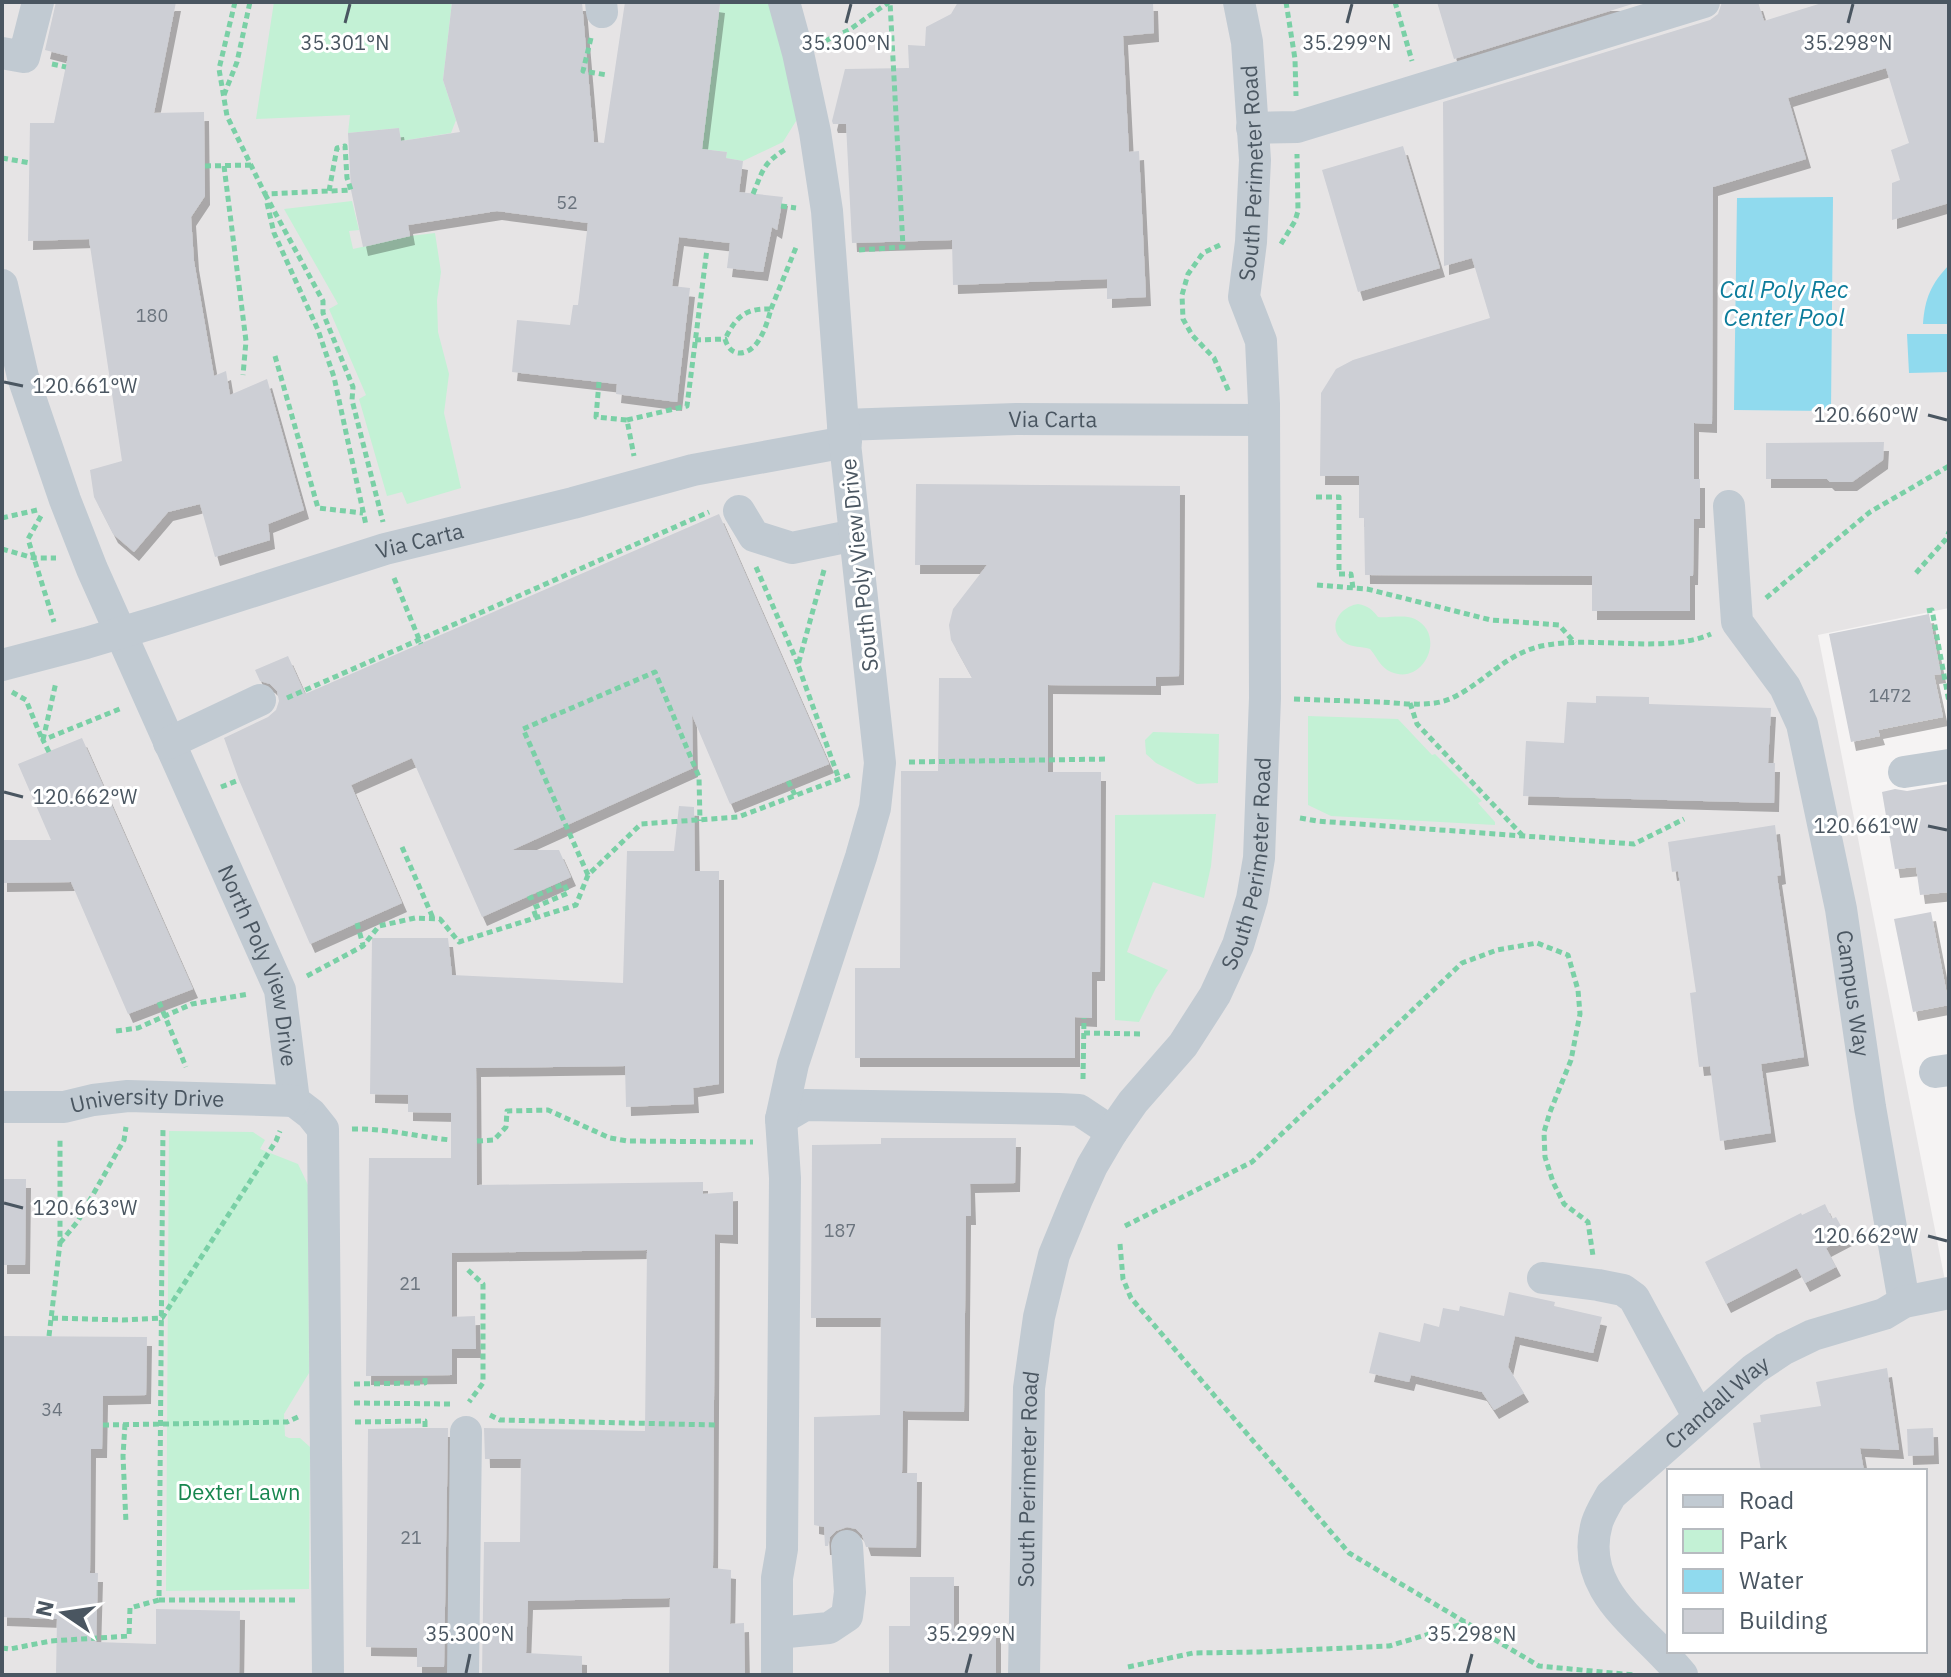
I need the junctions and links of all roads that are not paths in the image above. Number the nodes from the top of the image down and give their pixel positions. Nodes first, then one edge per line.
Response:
1 (38, 2) edge
2 (784, 2) edge
3 (1239, 2) edge
4 (1704, 2) edge
5 (13, 55) edge
6 (1252, 128) junction
7 (2, 285) edge
8 (1264, 420) junction
9 (844, 434) junction
10 (1729, 506) dead end
11 (739, 511) road end
12 (855, 535) junction
13 (120, 632) junction
14 (2, 665) edge
15 (250, 705) road end
16 (169, 743) junction
17 (1949, 765) edge
18 (1904, 772) dead end
19 (294, 1101) junction
20 (2, 1107) edge
21 (781, 1119) junction
22 (1112, 1132) junction
23 (1543, 1278) dead end
24 (1949, 1293) edge
25 (1904, 1302) junction
26 (1698, 1416) junction
27 (466, 1419) road end
28 (847, 1546) dead end
29 (777, 1633) junction
30 (328, 1675) edge
31 (463, 1675) edge
32 (777, 1675) edge
33 (1024, 1675) edge
34 (1682, 1675) edge

1 - 5 street
2 - 9 street, South Poly View Drive
3 - 6 street, South Perimeter Road
4 - 6 street
6 - 8 street, South Perimeter Road
7 - 13 street, North Poly View Drive
8 - 9 street, Via Carta
8 - 22 street, South Perimeter Road
9 - 12 street, South Poly View Drive
9 - 13 street, Via Carta
10 - 25 street, Campus Way
11 - 12 street
12 - 21 street, South Poly View Drive
13 - 14 street, Via Carta
13 - 16 street, North Poly View Drive
15 - 16 street
16 - 19 street, North Poly View Drive
17 - 18 street
19 - 20 street, University Drive
19 - 30 street
21 - 22 street
21 - 29 street, South Poly View Drive
22 - 33 street, South Perimeter Road
23 - 26 street
24 - 25 street, Crandall Way
25 - 26 street, Crandall Way
26 - 34 street, Crandall Way
27 - 31 street
28 - 29 street
29 - 32 street, South Poly View Drive

